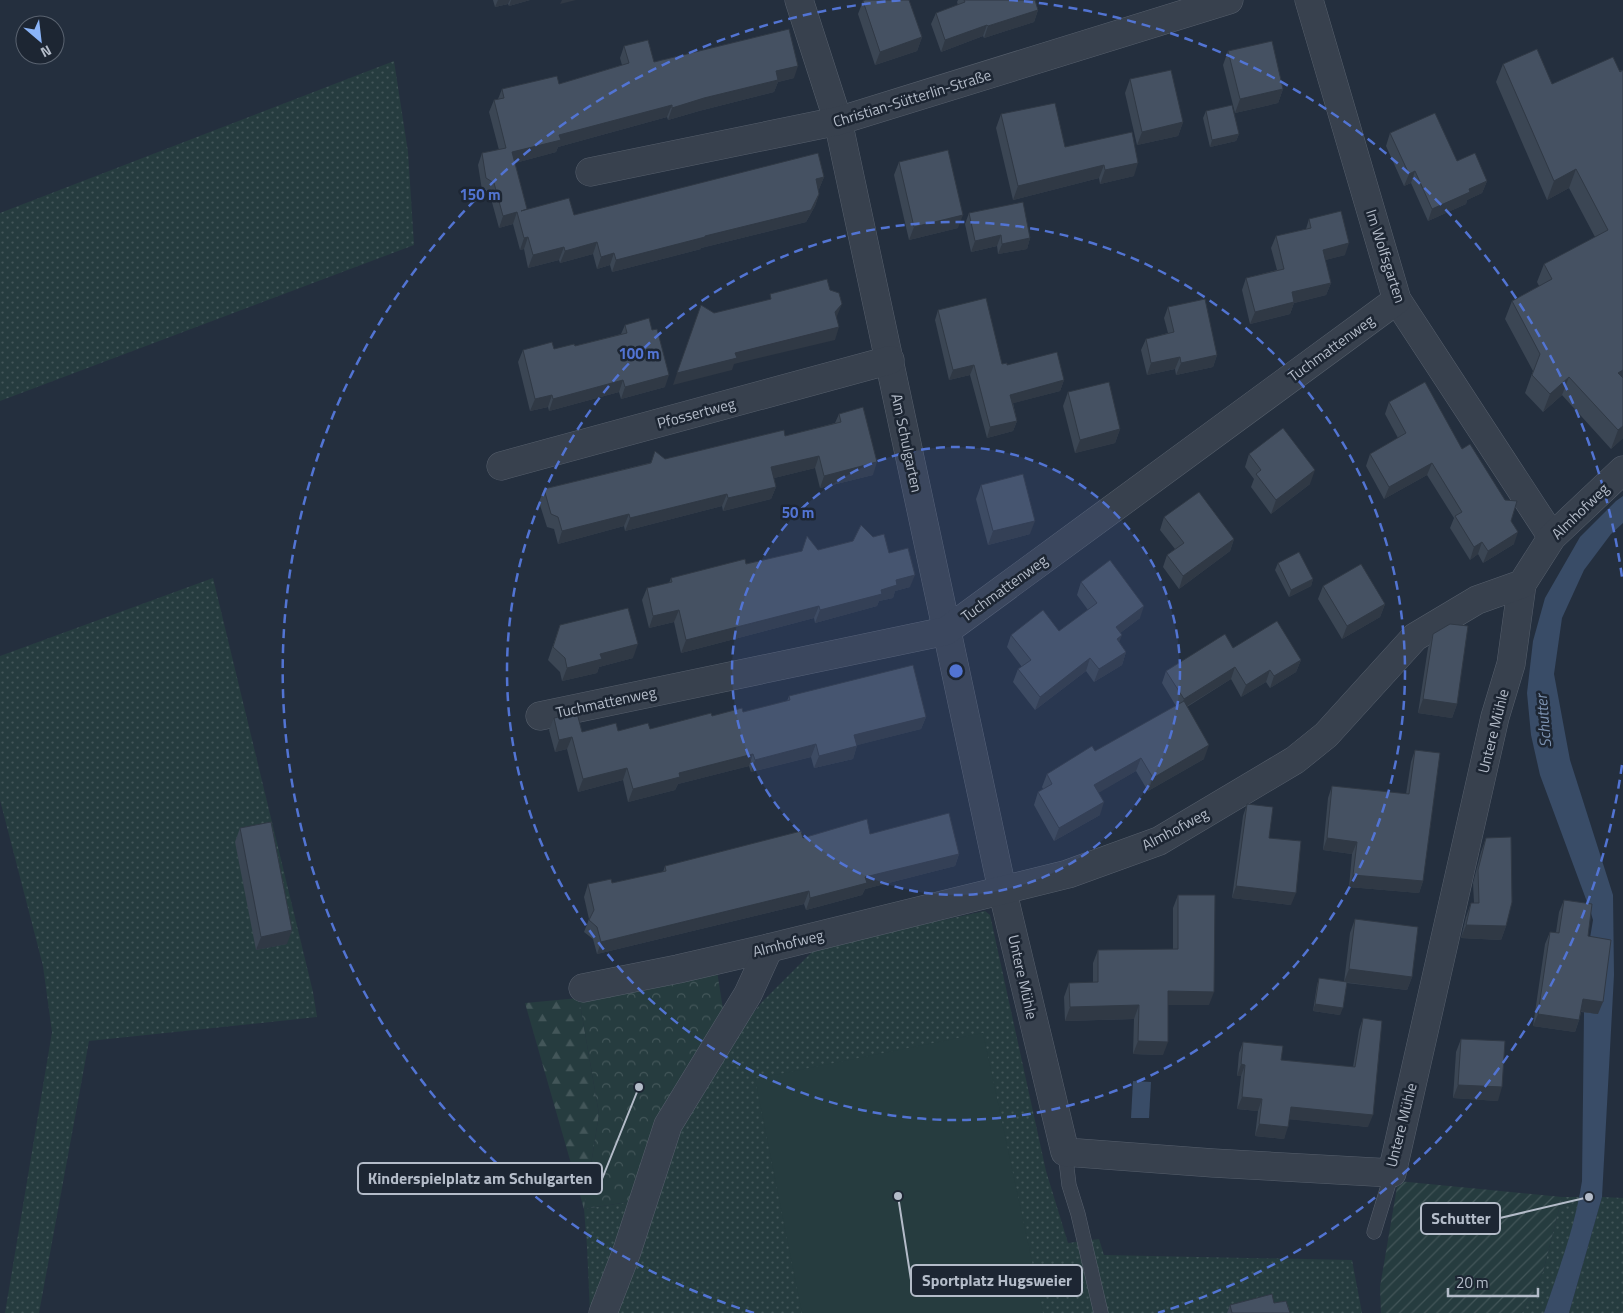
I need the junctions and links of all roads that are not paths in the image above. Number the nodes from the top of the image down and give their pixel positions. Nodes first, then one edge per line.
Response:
1 (799, 0) edge
2 (1229, 0) edge
3 (1309, 0) edge
4 (838, 122) junction
5 (590, 172) dead end
6 (1398, 300) junction
7 (890, 360) junction
8 (501, 466) dead end
9 (1623, 470) edge
10 (1552, 537) junction
11 (1522, 584) junction
12 (946, 631) junction
13 (540, 716) dead end
14 (1002, 889) junction
15 (769, 948) junction
16 (583, 988) dead end
17 (1065, 1152) junction
18 (1392, 1173) junction
19 (1374, 1232) dead end
20 (603, 1313) edge
21 (1101, 1313) edge

1 - 4 street, Am Schulgarten
2 - 4 street, Christian-Sütterlin-Straße
3 - 6 street, Im Wolfsgarten
4 - 5 street, Christian-Sütterlin-Straße
4 - 7 street, Am Schulgarten
6 - 10 street, Im Wolfsgarten
6 - 12 street, Tuchmattenweg
7 - 8 street, Pfossertweg
7 - 12 street, Am Schulgarten
9 - 10 street, Almhofweg
10 - 11 street, Almhofweg
11 - 14 street, Almhofweg
11 - 18 street, Untere Mühle
12 - 13 street, Tuchmattenweg
12 - 14 street, Am Schulgarten
14 - 15 street, Almhofweg
14 - 17 street, Untere Mühle
15 - 16 street, Almhofweg
15 - 20 street
17 - 18 street, Untere Mühle
17 - 21 lane
18 - 19 lane

